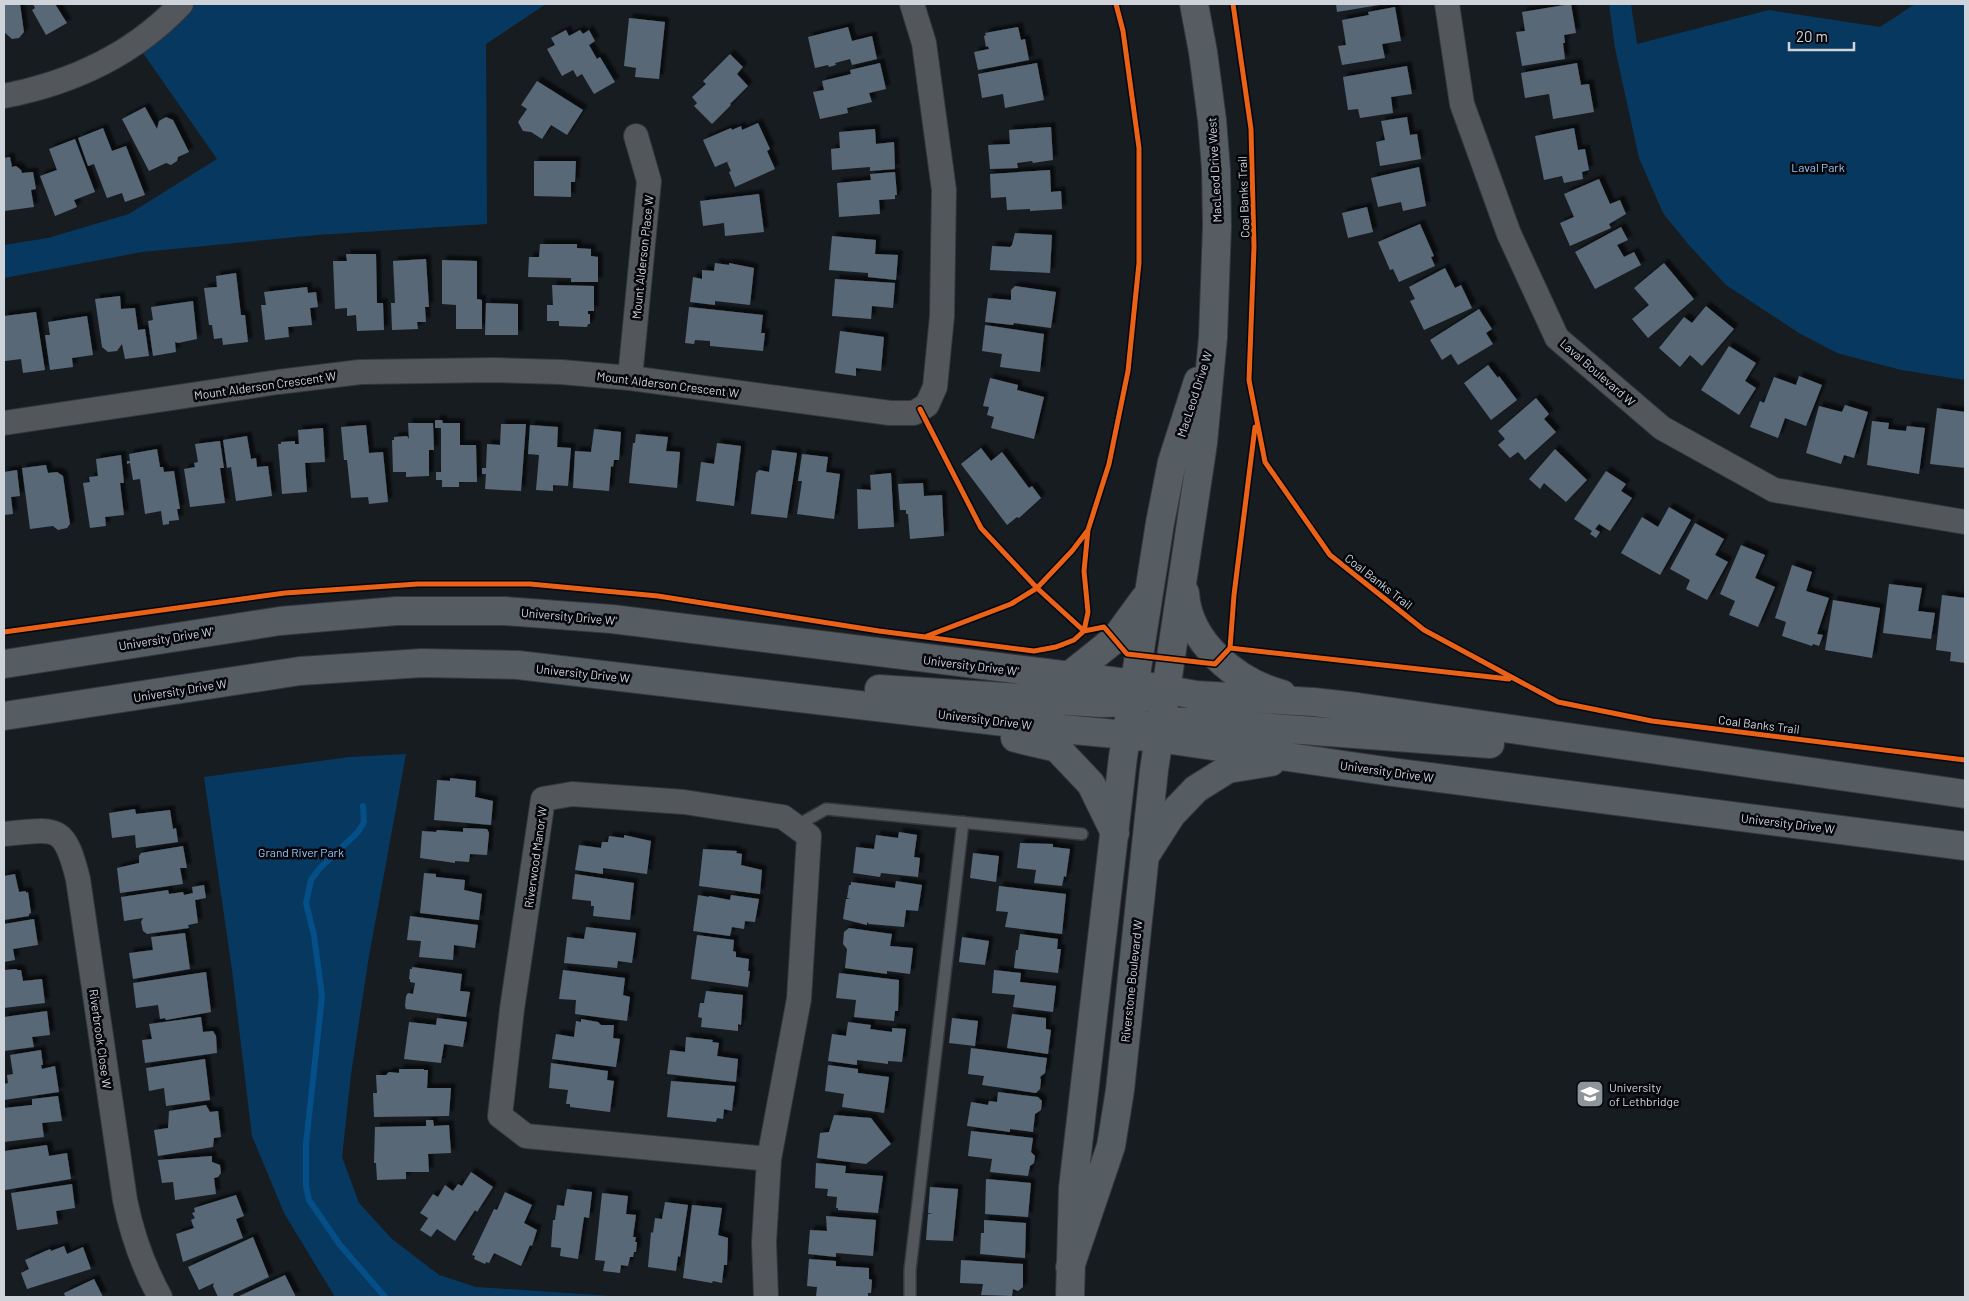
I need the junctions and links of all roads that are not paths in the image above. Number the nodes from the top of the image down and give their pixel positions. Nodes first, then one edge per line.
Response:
1 (181, 4) edge
2 (912, 4) edge
3 (1194, 4) edge
4 (1447, 4) edge
5 (4, 96) edge
6 (636, 136) dead end
7 (1212, 337) junction
8 (630, 378) junction
9 (4, 423) edge
10 (1965, 522) edge
11 (1184, 571) junction
12 (1149, 592) junction
13 (4, 664) edge
14 (1069, 676) junction
15 (667, 682) junction
16 (1165, 690) junction
17 (1133, 693) junction
18 (840, 702) junction
19 (1313, 702) junction
20 (4, 716) edge
21 (1160, 729) junction
22 (1127, 734) junction
23 (1680, 753) junction
24 (1305, 758) junction
25 (1965, 794) edge
26 (963, 822) junction
27 (796, 826) junction
28 (1115, 833) junction
29 (4, 834) edge
30 (1082, 834) dead end
31 (1965, 846) edge
32 (1144, 858) junction
33 (769, 1158) junction
34 (1070, 1267) junction
35 (160, 1297) edge
36 (766, 1297) edge
37 (910, 1297) edge
38 (1070, 1297) edge

1 - 5 street
2 - 8 street, Mount Alderson Crescent W
3 - 7 main road, MacLeod Drive West
4 - 10 street, Laval Boulevard W
6 - 8 street, Mount Alderson Place W
7 - 11 main road, MacLeod Drive W
7 - 12 main road, MacLeod Drive W
8 - 9 street, Mount Alderson Crescent W
11 - 16 main road, MacLeod Drive W
11 - 19 main road
12 - 14 main road
12 - 17 main road, MacLeod Drive W
13 - 14 main road, University Drive W'
14 - 17 main road, University Drive W'
15 - 17 main road
15 - 18 main road, University Drive W
15 - 20 main road, University Drive W
16 - 17 main road
16 - 19 main road
16 - 21 main road, Riverstone Boulevard W
17 - 22 main road, Riverstone Boulevard W
18 - 22 main road, University Drive W
18 - 28 main road
19 - 23 main road
21 - 22 main road, University Drive W
21 - 23 main road
21 - 24 main road, University Drive W
21 - 32 main road, Riverstone Boulevard W
22 - 28 main road, Riverstone Boulevard W
23 - 25 main road
24 - 31 main road, University Drive W
24 - 32 main road
26 - 27 lane
26 - 30 lane
26 - 37 lane
27 - 33 street
27 - 33 street, Riverwood Manor W
28 - 34 main road, Riverstone Boulevard W
29 - 35 street, Riverbrook Close W
32 - 34 main road, Riverstone Boulevard W
33 - 36 street
34 - 38 main road, Riverstone Boulevard W

